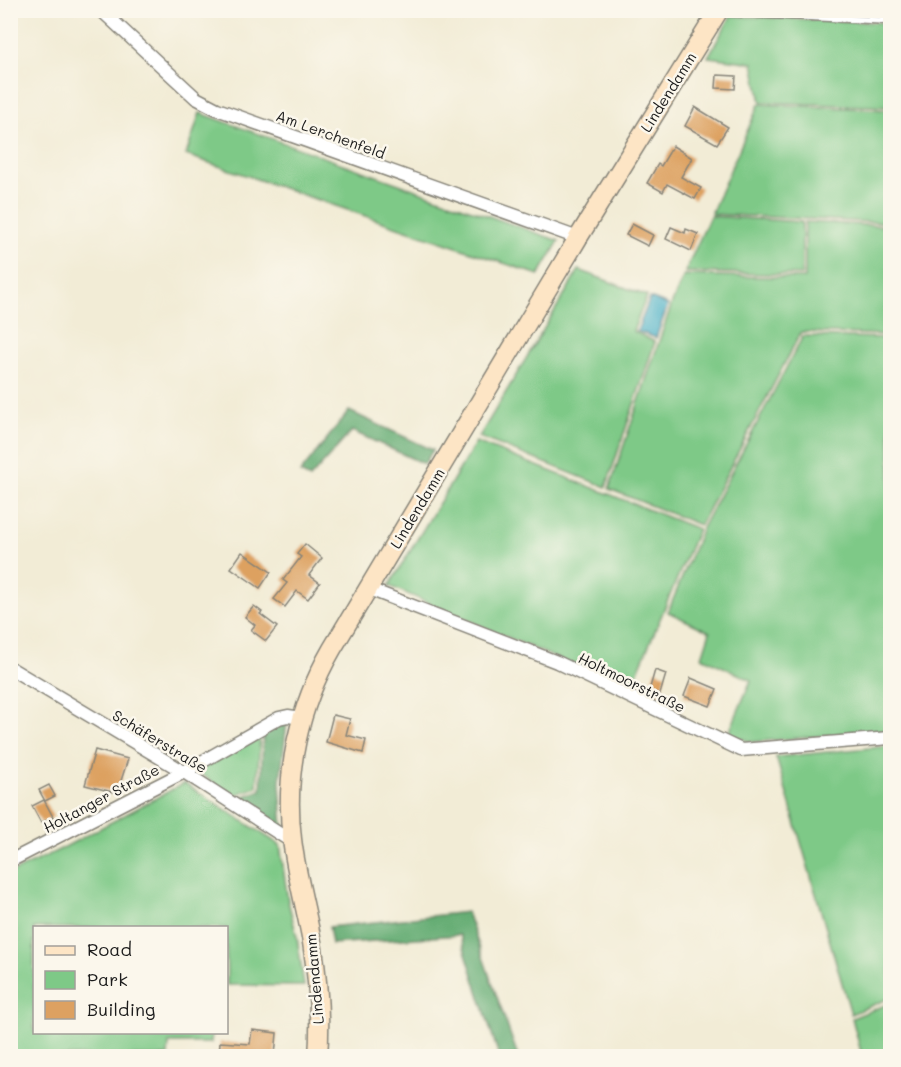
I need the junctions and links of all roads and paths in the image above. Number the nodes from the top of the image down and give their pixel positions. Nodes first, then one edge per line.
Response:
1 (101, 10) edge
2 (721, 10) edge
3 (891, 21) edge
4 (578, 238) junction
5 (369, 589) junction
6 (10, 668) edge
7 (302, 718) junction
8 (891, 738) edge
9 (184, 772) junction
10 (292, 839) junction
11 (10, 861) edge
12 (318, 1056) edge

1 - 4 street, Am Lerchenfeld
2 - 3 lane
2 - 4 street, Lindendamm
4 - 5 street, Lindendamm
5 - 7 street, Lindendamm
5 - 8 street, Holtmoorstraße
6 - 9 street, Schäferstraße
7 - 9 street, Holtanger Straße
7 - 10 street, Lindendamm
9 - 10 street, Schäferstraße
9 - 11 street, Holtanger Straße
10 - 12 street, Lindendamm

